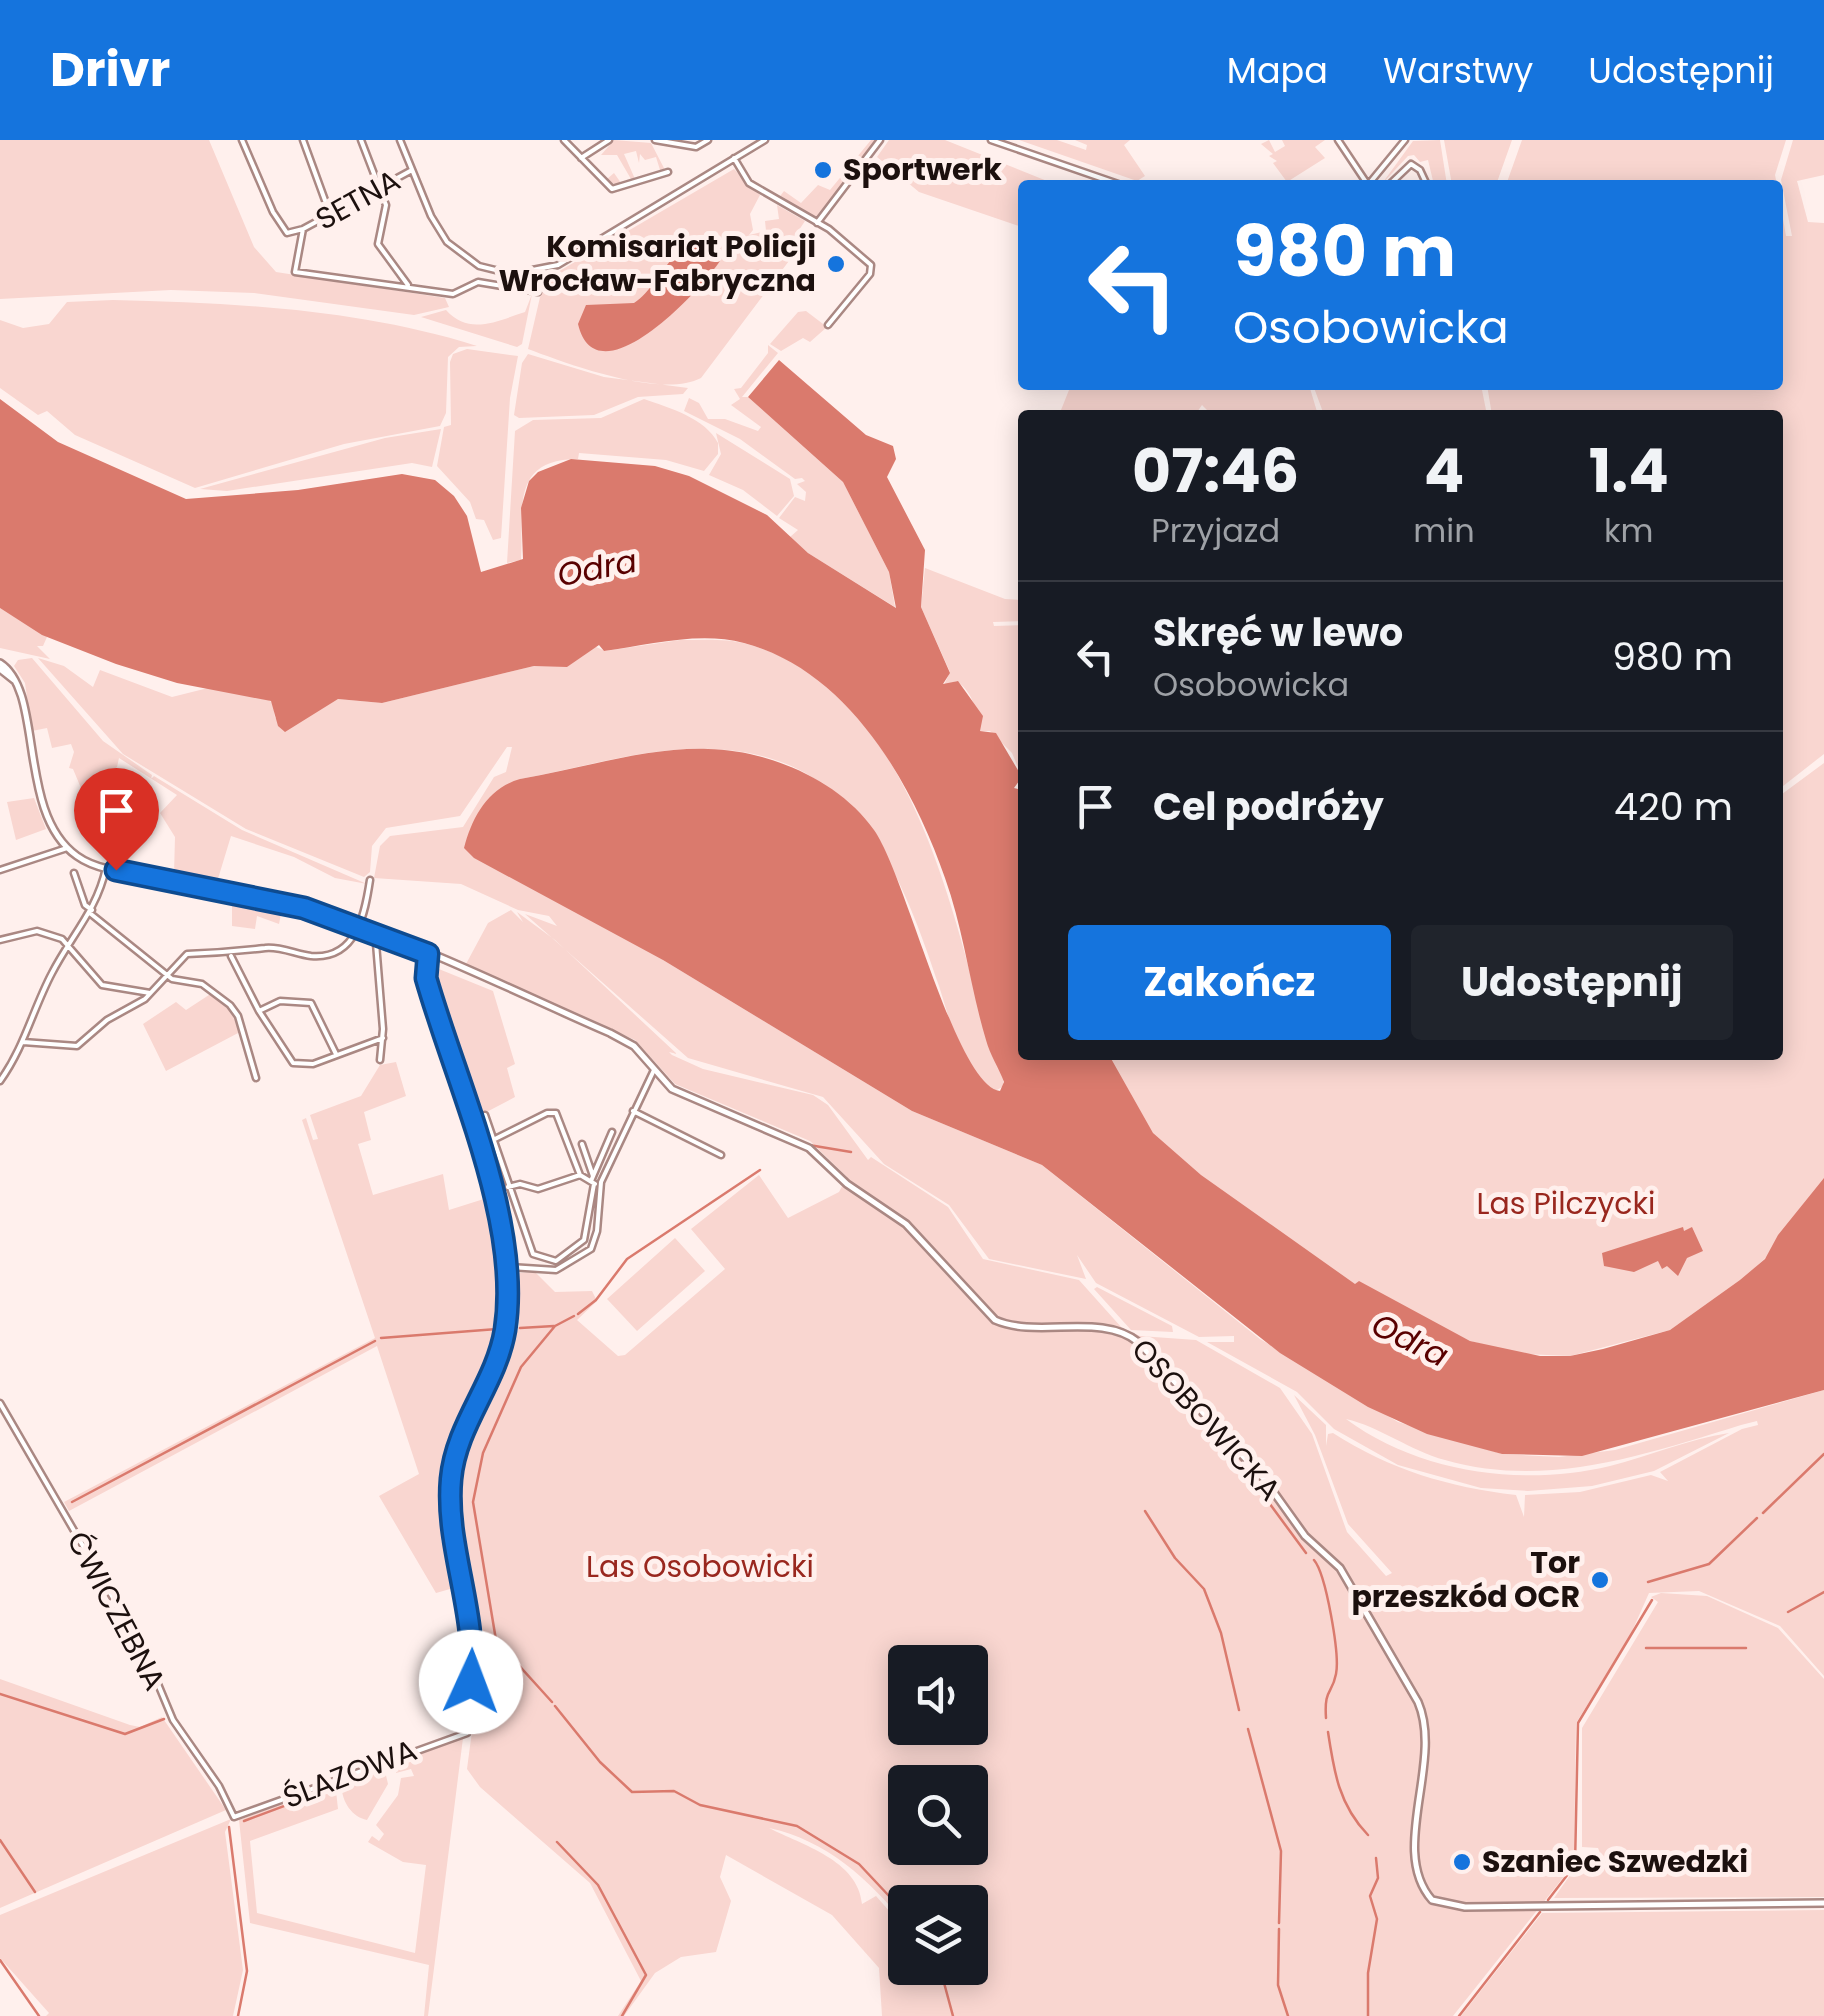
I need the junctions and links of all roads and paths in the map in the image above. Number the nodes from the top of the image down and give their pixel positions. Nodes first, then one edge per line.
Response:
1 (242, 140) edge
2 (302, 140) edge
3 (361, 140) edge
4 (400, 140) edge
5 (564, 140) edge
6 (609, 140) edge
7 (656, 140) edge
8 (708, 140) edge
9 (765, 140) edge
10 (880, 140) edge
11 (991, 140) edge
12 (1338, 140) edge
13 (1402, 140) edge
14 (581, 158) junction
15 (734, 158) junction
16 (412, 170) junction
17 (668, 172) dead end
18 (1107, 180) edge
19 (1365, 180) edge
20 (1372, 180) edge
21 (1394, 180) edge
22 (1425, 180) edge
23 (381, 187) junction
24 (330, 214) junction
25 (817, 224) junction
26 (303, 229) junction
27 (540, 271) junction
28 (399, 273) junction
29 (387, 282) junction
30 (408, 286) junction
31 (828, 325) dead end
32 (0, 666) edge
33 (67, 848) junction
34 (106, 868) junction
35 (0, 870) edge
36 (74, 873) dead end
37 (370, 880) dead end
38 (91, 912) junction
39 (361, 927) junction
40 (375, 932) junction
41 (0, 940) edge
42 (71, 944) junction
43 (231, 954) junction
44 (428, 954) junction
45 (169, 976) junction
46 (150, 994) junction
47 (259, 1011) junction
48 (383, 1038) junction
49 (23, 1042) junction
50 (336, 1054) junction
51 (380, 1060) dead end
52 (654, 1070) junction
53 (256, 1078) dead end
54 (0, 1081) edge
55 (633, 1111) junction
56 (485, 1115) dead end
57 (612, 1132) dead end
58 (493, 1140) junction
59 (582, 1144) dead end
60 (720, 1155) dead end
61 (580, 1175) junction
62 (595, 1181) junction
63 (508, 1188) junction
64 (508, 1267) junction
65 (0, 1403) edge
66 (234, 1817) joint
67 (1824, 1903) edge

1 - 26 street
2 - 24 street
3 - 23 street
4 - 16 street
5 - 14 street
6 - 14 street
7 - 8 street
9 - 15 street
10 - 25 street
11 - 18 street
12 - 19 street
13 - 20 street
14 - 17 street
15 - 25 street
15 - 27 street
16 - 23 street, SETNA
16 - 27 street
21 - 22 street
23 - 24 street, SETNA
23 - 28 street
24 - 26 street, SETNA
25 - 31 street
26 - 29 street
27 - 30 street
28 - 29 street
28 - 30 street
29 - 30 street
32 - 33 street
33 - 34 street, OSOBOWICKA
33 - 35 street
34 - 38 street
34 - 39 street, OSOBOWICKA
36 - 38 street
37 - 39 street
38 - 42 street
38 - 45 street
39 - 40 street, OSOBOWICKA
39 - 43 street
40 - 44 street, OSOBOWICKA
40 - 48 street
41 - 42 street
42 - 46 street
42 - 49 street
43 - 45 street
43 - 47 street
44 - 52 street, OSOBOWICKA
44 - 64 street
45 - 46 street
45 - 53 street
46 - 49 street
47 - 50 street
47 - 50 street
48 - 50 street
48 - 51 street
49 - 54 street
52 - 55 street
52 - 67 street, OSOBOWICKA
55 - 60 street
55 - 62 street
56 - 58 street
57 - 62 street
58 - 61 street
58 - 63 street
59 - 62 street
61 - 62 street
61 - 63 street
62 - 63 street
62 - 64 street
64 - 66 street, ŚLAZOWA
65 - 66 street, ĆWICZEBNA

